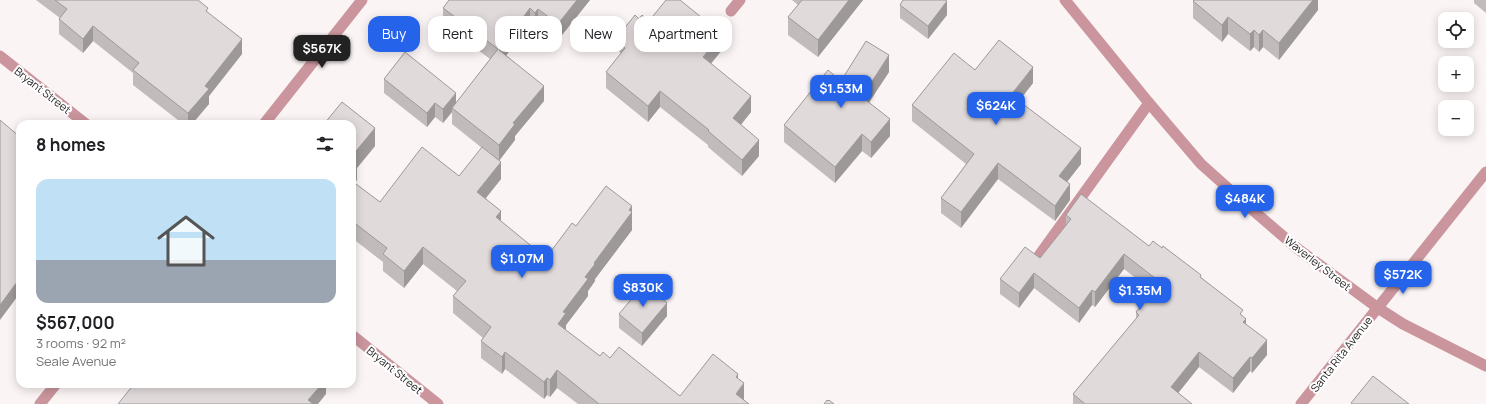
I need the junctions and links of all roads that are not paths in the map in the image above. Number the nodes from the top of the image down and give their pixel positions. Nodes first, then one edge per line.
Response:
1 (362, 0) edge
2 (740, 0) edge
3 (1065, 0) edge
4 (731, 11) dead end
5 (0, 56) edge
6 (1149, 103) junction
7 (81, 120) edge
8 (267, 120) edge
9 (1486, 172) edge
10 (1038, 257) edge
11 (1378, 308) junction
12 (356, 338) edge
13 (1486, 366) edge
14 (53, 388) edge
15 (40, 404) edge
16 (438, 404) edge
17 (1301, 404) edge

1 - 8 street
2 - 4 street
3 - 6 street, Waverley Street
5 - 7 street, Bryant Street
6 - 10 street
6 - 11 street, Waverley Street
9 - 11 street, Santa Rita Avenue
11 - 13 street, Waverley Street
11 - 17 street, Santa Rita Avenue
12 - 16 street, Bryant Street
14 - 15 street

